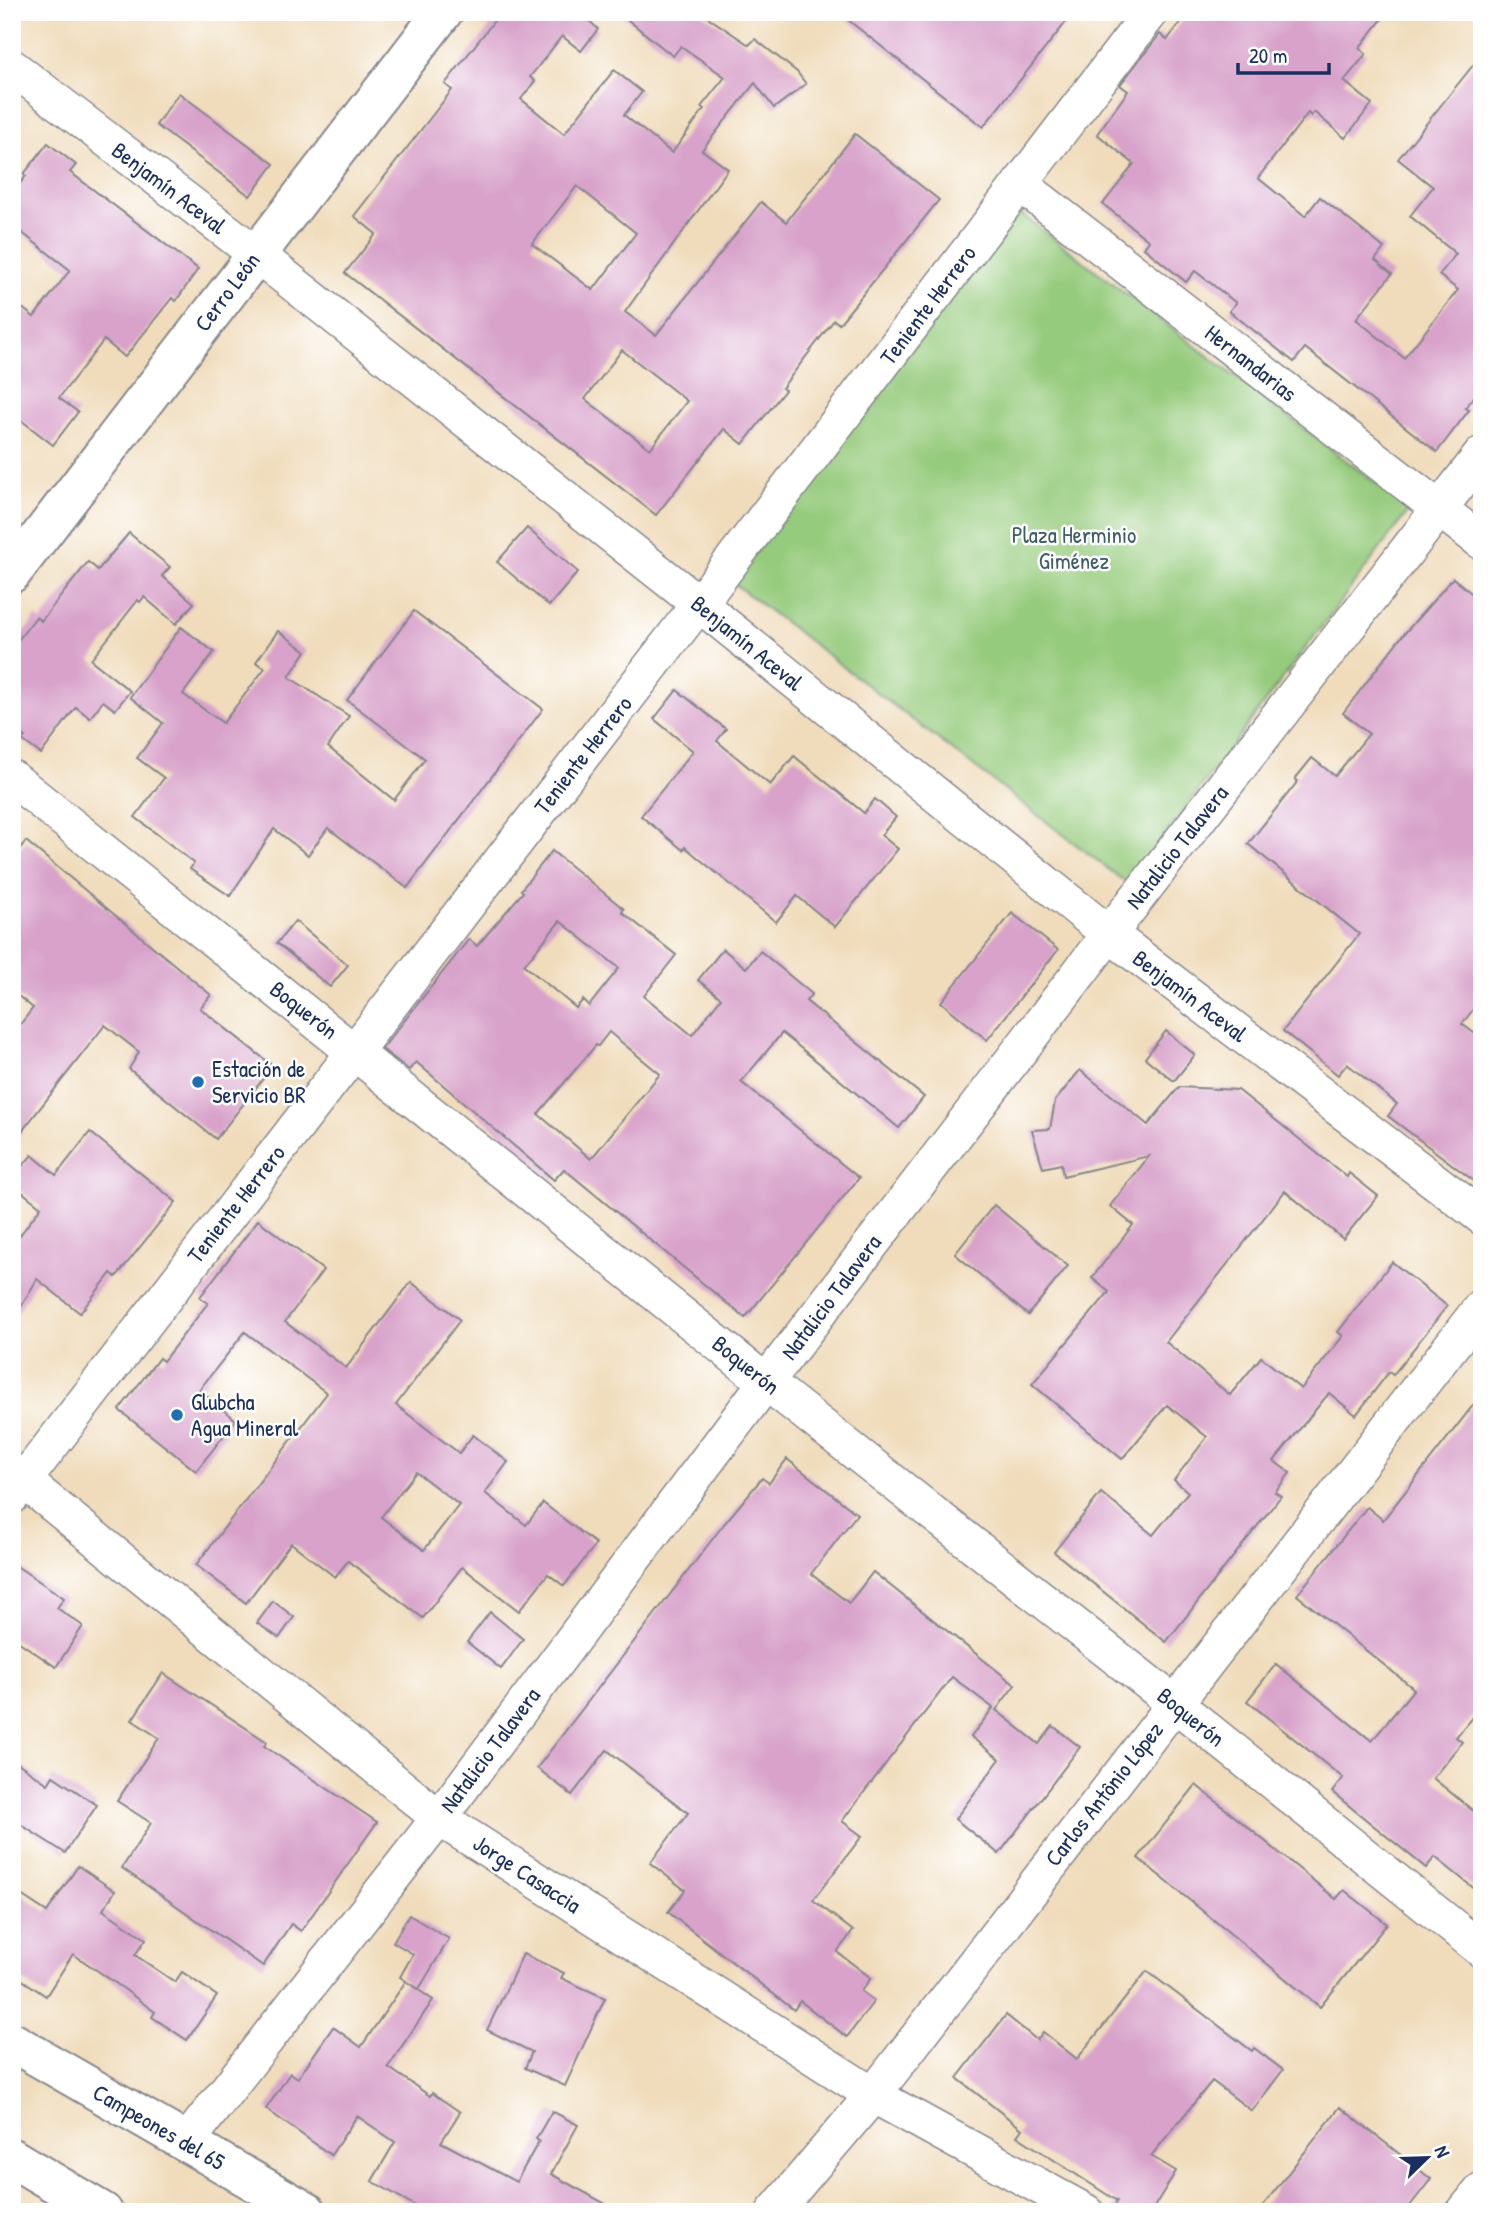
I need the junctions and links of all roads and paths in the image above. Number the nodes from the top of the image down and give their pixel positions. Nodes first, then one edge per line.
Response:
1 (443, 12) edge
2 (1151, 12) edge
3 (12, 67) edge
4 (1020, 184) junction
5 (256, 254) junction
6 (1482, 454) edge
7 (1440, 510) junction
8 (1482, 542) edge
9 (12, 573) edge
10 (699, 604) junction
11 (12, 778) edge
12 (1109, 934) junction
13 (355, 1050) junction
14 (1482, 1217) edge
15 (1482, 1306) edge
16 (766, 1382) junction
17 (16, 1483) edge
18 (1174, 1703) junction
19 (439, 1818) junction
20 (1482, 1950) edge
21 (12, 2042) edge
22 (873, 2095) junction
23 (185, 2144) junction
24 (12, 2158) edge
25 (1482, 2190) edge
26 (103, 2212) edge
27 (307, 2212) edge
28 (774, 2212) edge
29 (1086, 2212) edge
30 (1464, 2212) edge

1 - 5 main road, Cerro León
2 - 4 street, Teniente Herrero
3 - 5 street, Benjamín Aceval
4 - 7 street, Hernandarias
4 - 10 street, Teniente Herrero
5 - 9 main road, Cerro León
5 - 10 street, Benjamín Aceval
6 - 7 street, Natalicio Talavera
7 - 8 street, Hernandarias
7 - 12 street, Natalicio Talavera
10 - 12 street, Benjamín Aceval
10 - 13 street, Teniente Herrero
11 - 13 street, Boquerón
12 - 14 street, Benjamín Aceval
12 - 16 street, Natalicio Talavera
13 - 16 street, Boquerón
13 - 17 street, Teniente Herrero
15 - 18 street, Carlos Antônio López
16 - 18 street, Boquerón
16 - 19 street, Natalicio Talavera
17 - 19 street, Jorge Casaccia
18 - 20 street, Boquerón
18 - 22 street, Carlos Antônio López
19 - 22 street, Jorge Casaccia
19 - 23 street, Natalicio Talavera
21 - 23 main road, Campeones del 65
22 - 28 street, Carlos Antônio López
22 - 29 street, Jorge Casaccia
23 - 27 main road, Campeones del 65
24 - 26 main road
25 - 30 street

